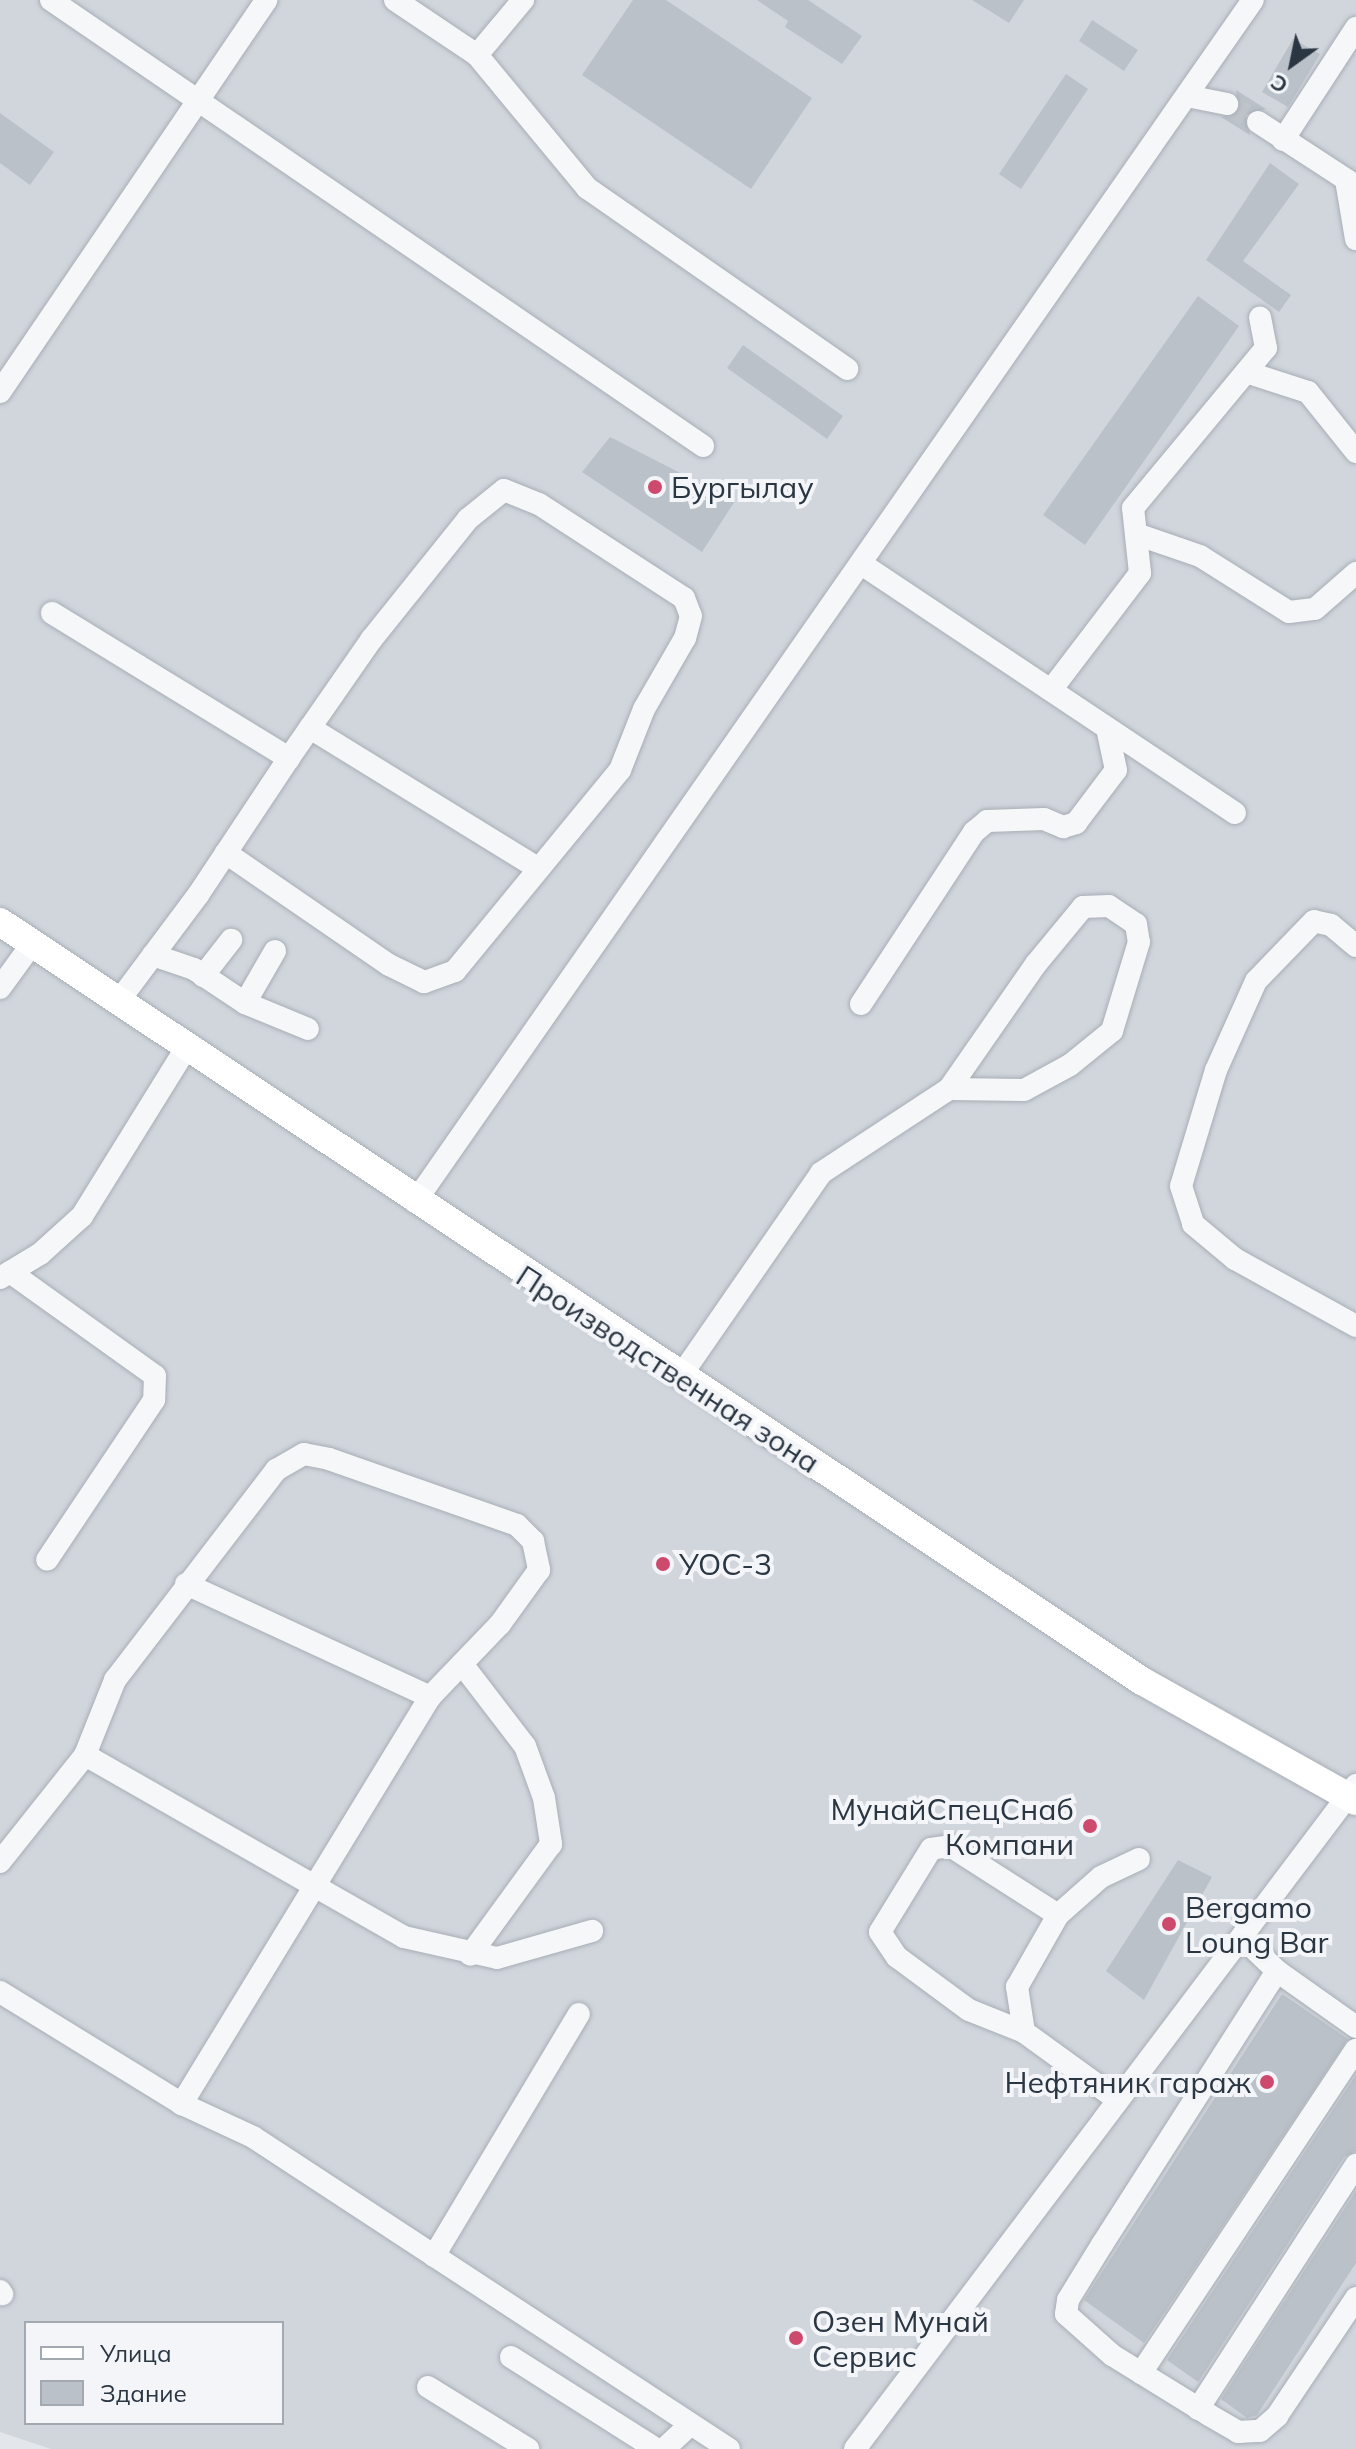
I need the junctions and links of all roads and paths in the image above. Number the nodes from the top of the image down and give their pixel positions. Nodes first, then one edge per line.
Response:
1 (51, 0) edge
2 (266, 0) edge
3 (395, 0) edge
4 (523, 0) edge
5 (1253, 0) edge
6 (1356, 28) edge
7 (477, 55) junction
8 (1187, 96) junction
9 (197, 102) junction
10 (1227, 104) tunnel mouth
11 (1258, 122) tunnel mouth
12 (1283, 140) junction
13 (1351, 183) edge
14 (1356, 239) edge
15 (1260, 318) dead end
16 (847, 369) dead end
17 (1246, 372) junction
18 (0, 392) edge
19 (703, 446) dead end
20 (1356, 452) edge
21 (1136, 534) junction
22 (863, 565) junction
23 (1356, 573) edge
24 (52, 613) dead end
25 (1051, 690) junction
26 (310, 728) junction
27 (1107, 728) junction
28 (289, 758) junction
29 (1235, 813) dead end
30 (226, 853) junction
31 (536, 867) junction
32 (0, 922) edge
33 (231, 940) dead end
34 (32, 944) junction
35 (1356, 946) edge
36 (275, 951) dead end
37 (153, 955) junction
38 (203, 976) junction
39 (0, 988) edge
40 (118, 1002) junction
41 (245, 1003) junction
42 (861, 1004) dead end
43 (308, 1029) dead end
44 (186, 1048) junction
45 (949, 1089) junction
46 (415, 1202) junction
47 (5, 1275) edge
48 (1356, 1326) edge
49 (680, 1377) junction
50 (47, 1560) dead end
51 (186, 1584) junction
52 (462, 1664) junction
53 (430, 1697) junction
54 (85, 1755) junction
55 (1353, 1794) edge
56 (1139, 1859) dead end
57 (0, 1862) edge
58 (313, 1888) junction
59 (1058, 1915) junction
60 (592, 1931) dead end
61 (1242, 1937) junction
62 (470, 1955) junction
63 (1277, 1971) junction
64 (0, 1992) edge
65 (579, 2014) dead end
66 (1356, 2027) edge
67 (1024, 2032) junction
68 (1356, 2050) edge
69 (1118, 2100) junction
70 (182, 2104) junction
71 (1356, 2165) edge
72 (434, 2256) junction
73 (1356, 2298) edge
74 (511, 2357) dead end
75 (1141, 2373) junction
76 (428, 2387) dead end
77 (1198, 2409) junction
78 (690, 2425) junction
79 (528, 2449) edge
80 (656, 2449) edge
81 (664, 2449) edge
82 (729, 2449) edge
83 (855, 2449) edge

1 - 9 street
2 - 9 street
3 - 7 street
4 - 7 street
5 - 8 street
6 - 12 street
7 - 16 street
8 - 10 street
8 - 22 street
9 - 18 street
9 - 19 street
11 - 12 street
12 - 13 street
13 - 14 street
15 - 17 street
17 - 20 street
17 - 21 street
21 - 23 street
21 - 25 street
22 - 25 street
22 - 46 street
24 - 28 street
25 - 27 street
26 - 28 street
26 - 31 street
26 - 31 street
27 - 29 street
27 - 42 street
28 - 30 street
30 - 31 street
30 - 37 street
32 - 34 main road, Производственная зона
33 - 38 street
34 - 39 street
34 - 40 main road, Производственная зона
35 - 48 street
36 - 41 street
37 - 38 street
37 - 40 street
38 - 41 street
40 - 44 main road, Производственная зона
41 - 43 street
44 - 46 main road, Производственная зона
44 - 47 street
45 - 45 street
45 - 49 street
46 - 49 main road, Производственная зона
47 - 50 street
49 - 55 main road, Производственная зона
51 - 52 street
51 - 53 street
51 - 54 street
52 - 53 street
52 - 62 street
53 - 58 street
54 - 57 street
54 - 58 street
55 - 61 street
56 - 59 street
58 - 62 street
58 - 70 street
59 - 67 street
59 - 67 street
60 - 62 street
61 - 63 street
61 - 69 street
63 - 66 street
63 - 75 street
64 - 70 street
65 - 72 street
67 - 69 street
68 - 75 street
69 - 83 street
70 - 72 street
71 - 77 street
72 - 78 street
73 - 77 street
74 - 80 street
75 - 77 street
76 - 79 street
78 - 81 street
78 - 82 street

